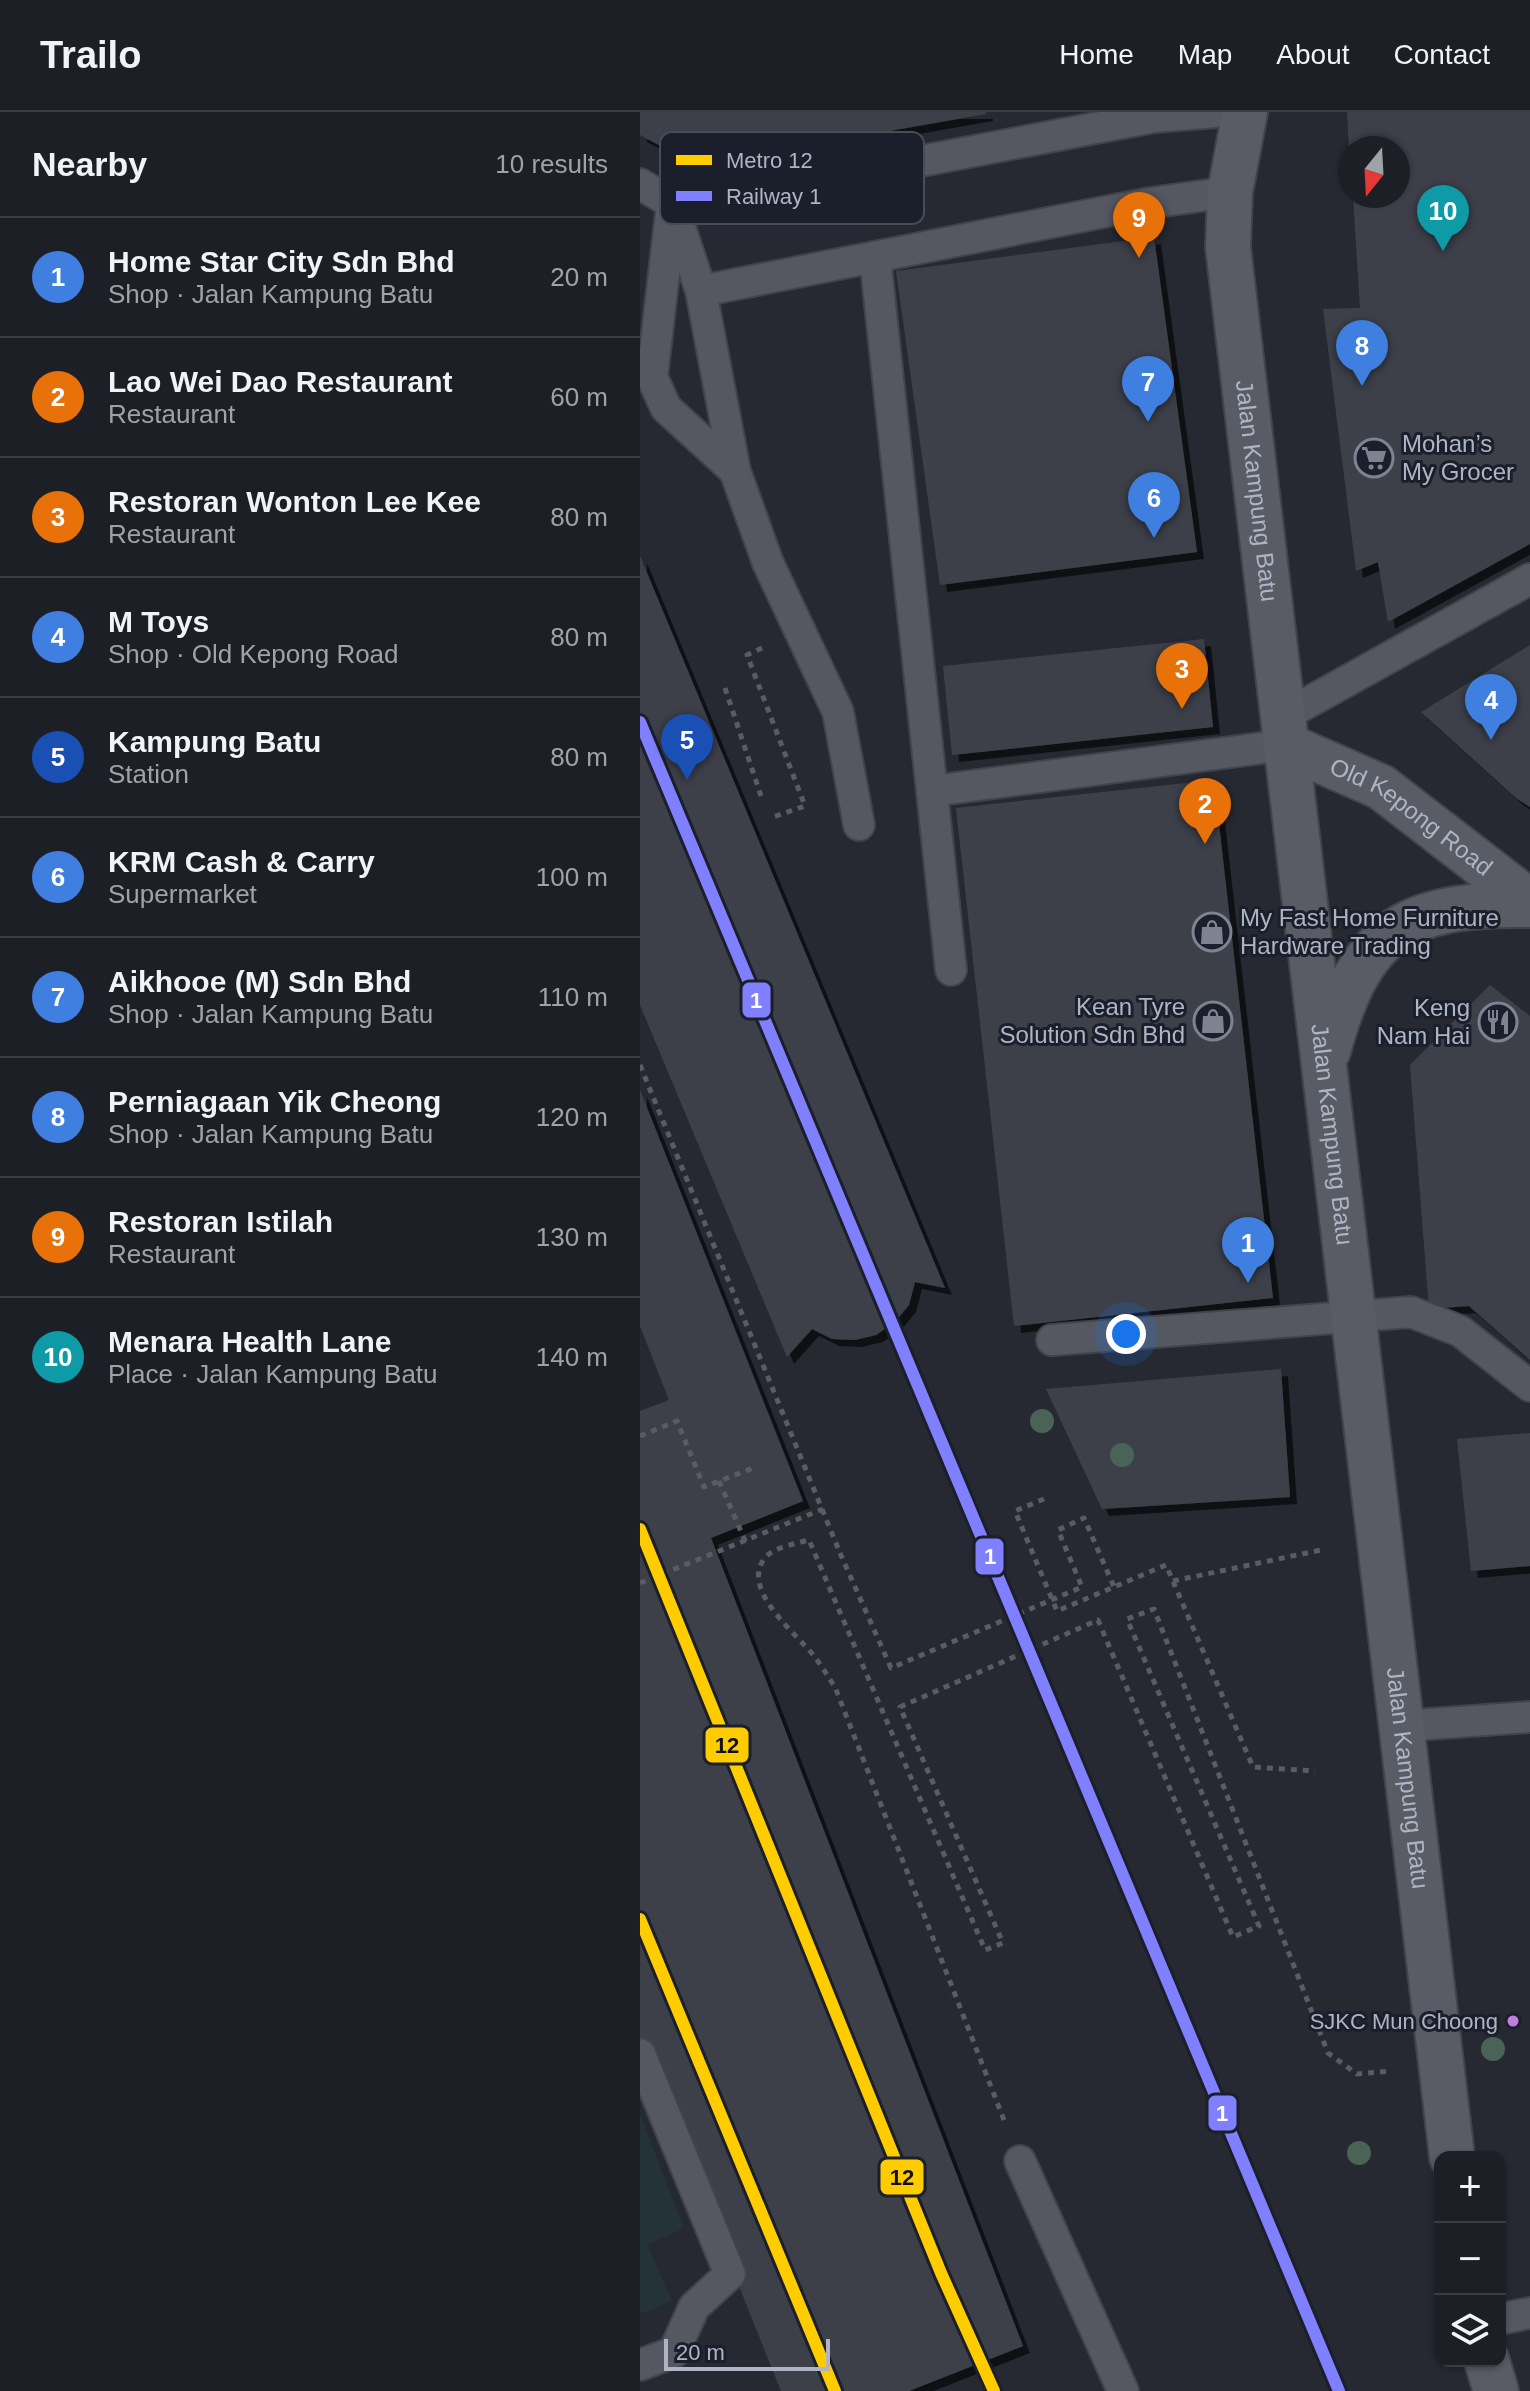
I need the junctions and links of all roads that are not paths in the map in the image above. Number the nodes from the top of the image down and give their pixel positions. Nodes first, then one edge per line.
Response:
1 (1215, 112) edge
2 (1245, 112) edge
3 (1153, 114) edge
4 (924, 159) edge
5 (640, 184) edge
6 (1230, 192) junction
7 (660, 196) edge
8 (670, 224) edge
9 (679, 224) edge
10 (875, 257) junction
11 (701, 291) junction
12 (735, 471) junction
13 (1530, 579) edge
14 (1283, 731) junction
15 (932, 791) junction
16 (859, 825) dead end
17 (1530, 904) edge
18 (951, 970) dead end
19 (1323, 1071) junction
20 (1352, 1317) junction
21 (1052, 1340) dead end
22 (1530, 1386) edge
23 (1530, 1717) edge
24 (1400, 1726) junction
25 (640, 2054) edge
26 (1451, 2151) edge
27 (1020, 2161) road end
28 (1530, 2313) edge
29 (1506, 2318) edge
30 (640, 2365) edge
31 (1489, 2367) edge
32 (1123, 2391) edge
33 (1496, 2391) edge

1 - 3 lane
2 - 6 street, Jalan Kampung Batu
3 - 4 lane
5 - 7 lane
6 - 10 lane
6 - 14 street, Jalan Kampung Batu
8 - 12 lane
9 - 11 lane
10 - 11 lane
10 - 15 lane
11 - 12 lane
12 - 16 lane
13 - 14 lane
14 - 15 lane
14 - 17 street, Old Kepong Road
14 - 19 street, Jalan Kampung Batu
15 - 18 lane
17 - 19 street
19 - 20 street, Jalan Kampung Batu
20 - 21 lane
20 - 22 lane
20 - 24 street, Jalan Kampung Batu
23 - 24 lane
24 - 26 street, Jalan Kampung Batu
25 - 30 lane
27 - 32 lane
28 - 29 lane
31 - 33 street

